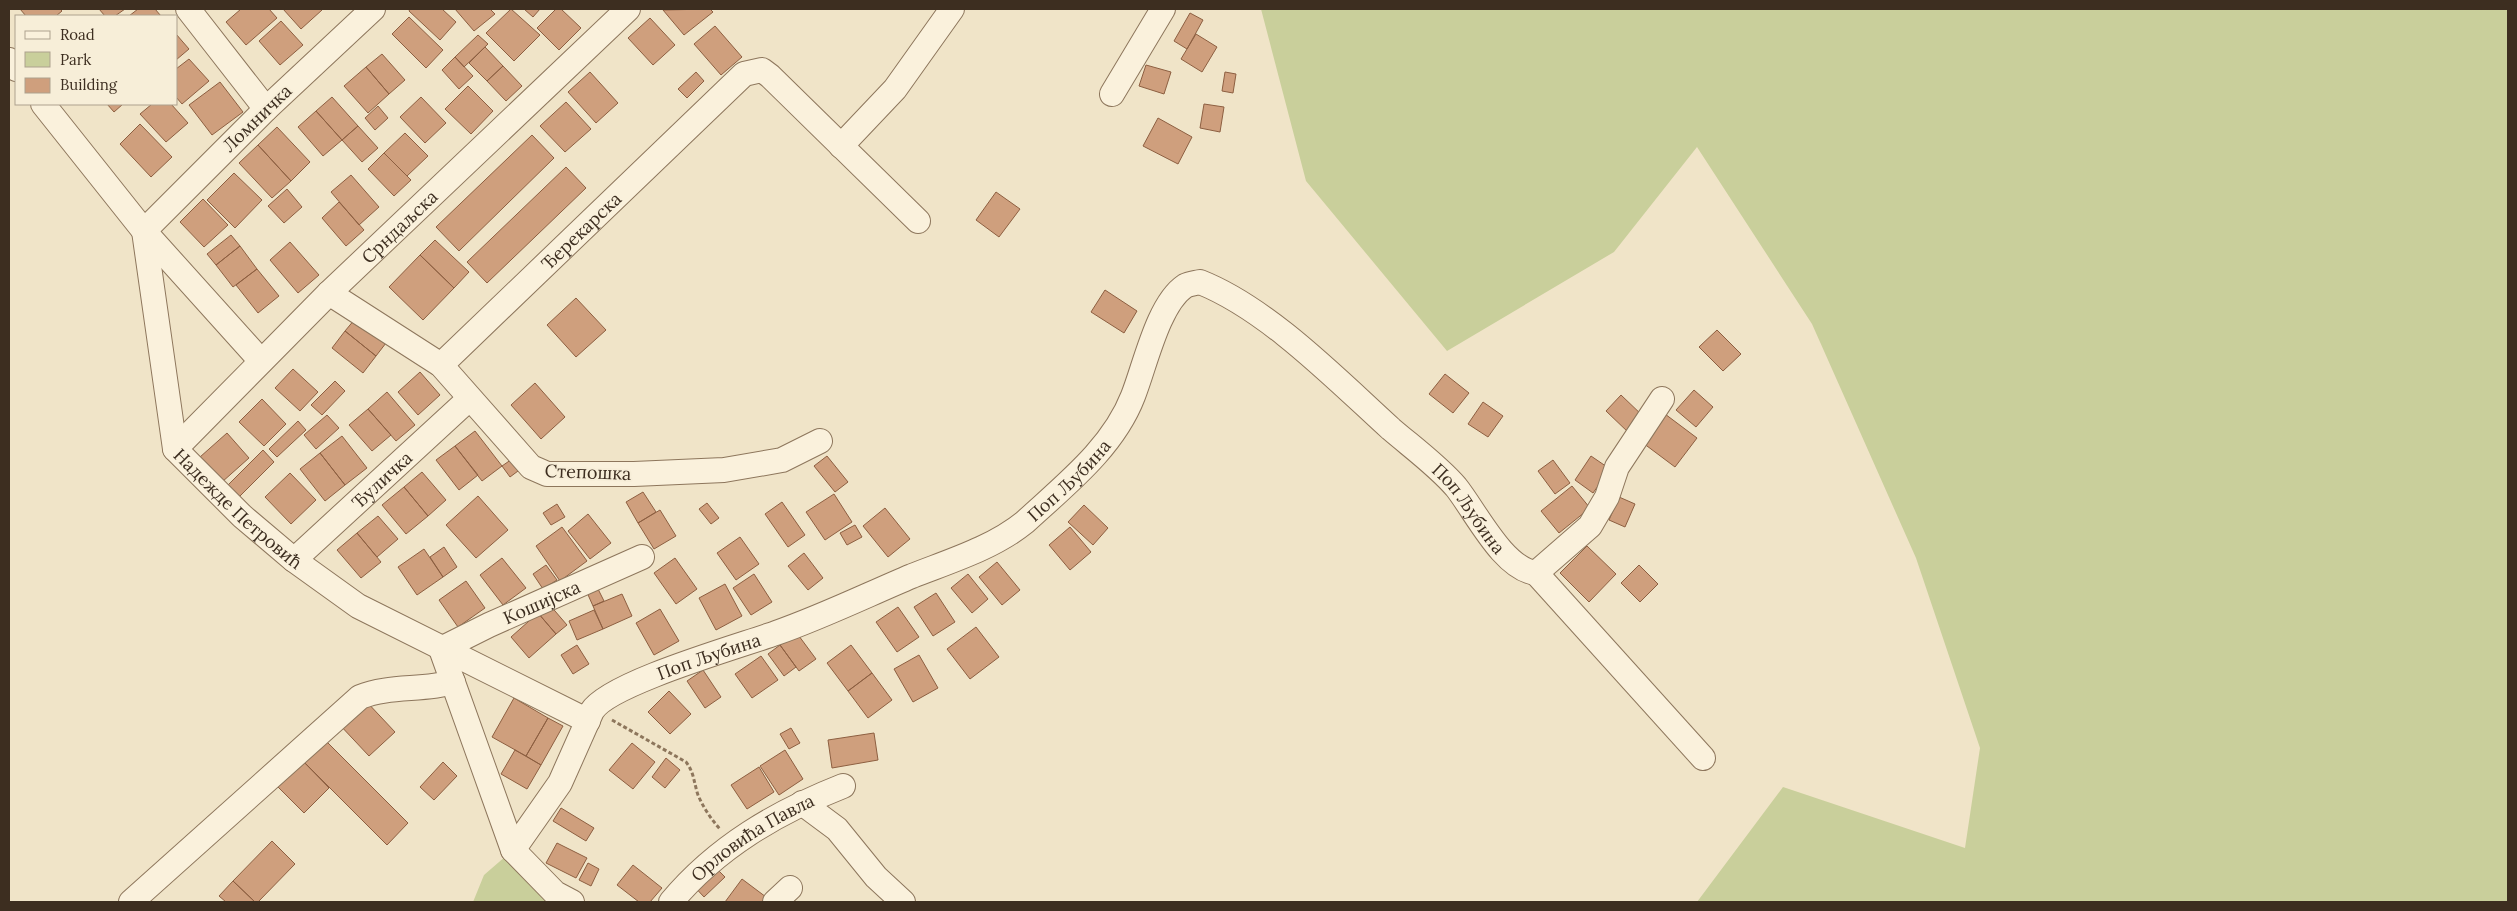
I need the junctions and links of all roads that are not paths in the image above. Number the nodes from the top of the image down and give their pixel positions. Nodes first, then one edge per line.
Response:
1 (188, 9) edge
2 (373, 9) edge
3 (628, 9) edge
4 (952, 9) edge
5 (1163, 9) edge
6 (1112, 94) dead end
7 (45, 105) edge
8 (266, 109) junction
9 (841, 146) junction
10 (918, 221) dead end
11 (144, 230) junction
12 (329, 293) junction
13 (261, 361) junction
14 (442, 366) junction
15 (469, 399) junction
16 (1662, 399) dead end
17 (820, 441) dead end
18 (175, 449) junction
19 (642, 557) dead end
20 (294, 560) junction
21 (1536, 573) junction
22 (441, 649) junction
23 (453, 682) junction
24 (590, 716) junction
25 (1703, 758) dead end
26 (843, 786) dead end
27 (802, 803) junction
28 (514, 850) junction
29 (131, 902) edge
30 (572, 902) edge
31 (670, 902) edge
32 (903, 902) edge

1 - 8 street
2 - 8 street, Ломничка
3 - 12 street, Срндаљска
4 - 9 street
5 - 6 street
7 - 11 street
8 - 11 street, Ломничка
9 - 10 street
9 - 14 street, Ђерекарска
11 - 13 street
11 - 18 street, Надежде Петровић
12 - 13 street, Срндаљска
12 - 14 street, Степошка
13 - 18 street, Срндаљска
14 - 15 street, Степошка
15 - 17 street, Степошка
15 - 20 street, Ђуличка
16 - 21 street
18 - 20 street, Надежде Петровић
19 - 22 street, Кошијска
20 - 22 street, Надежде Петровић
21 - 24 street, Поп Љубина
21 - 25 street, Поп Љубина
22 - 23 street
22 - 24 street, Надежде Петровић
23 - 28 street
23 - 29 street
24 - 28 street
26 - 27 street, Орловића Павла
27 - 31 street, Орловића Павла
27 - 32 street
28 - 30 street

